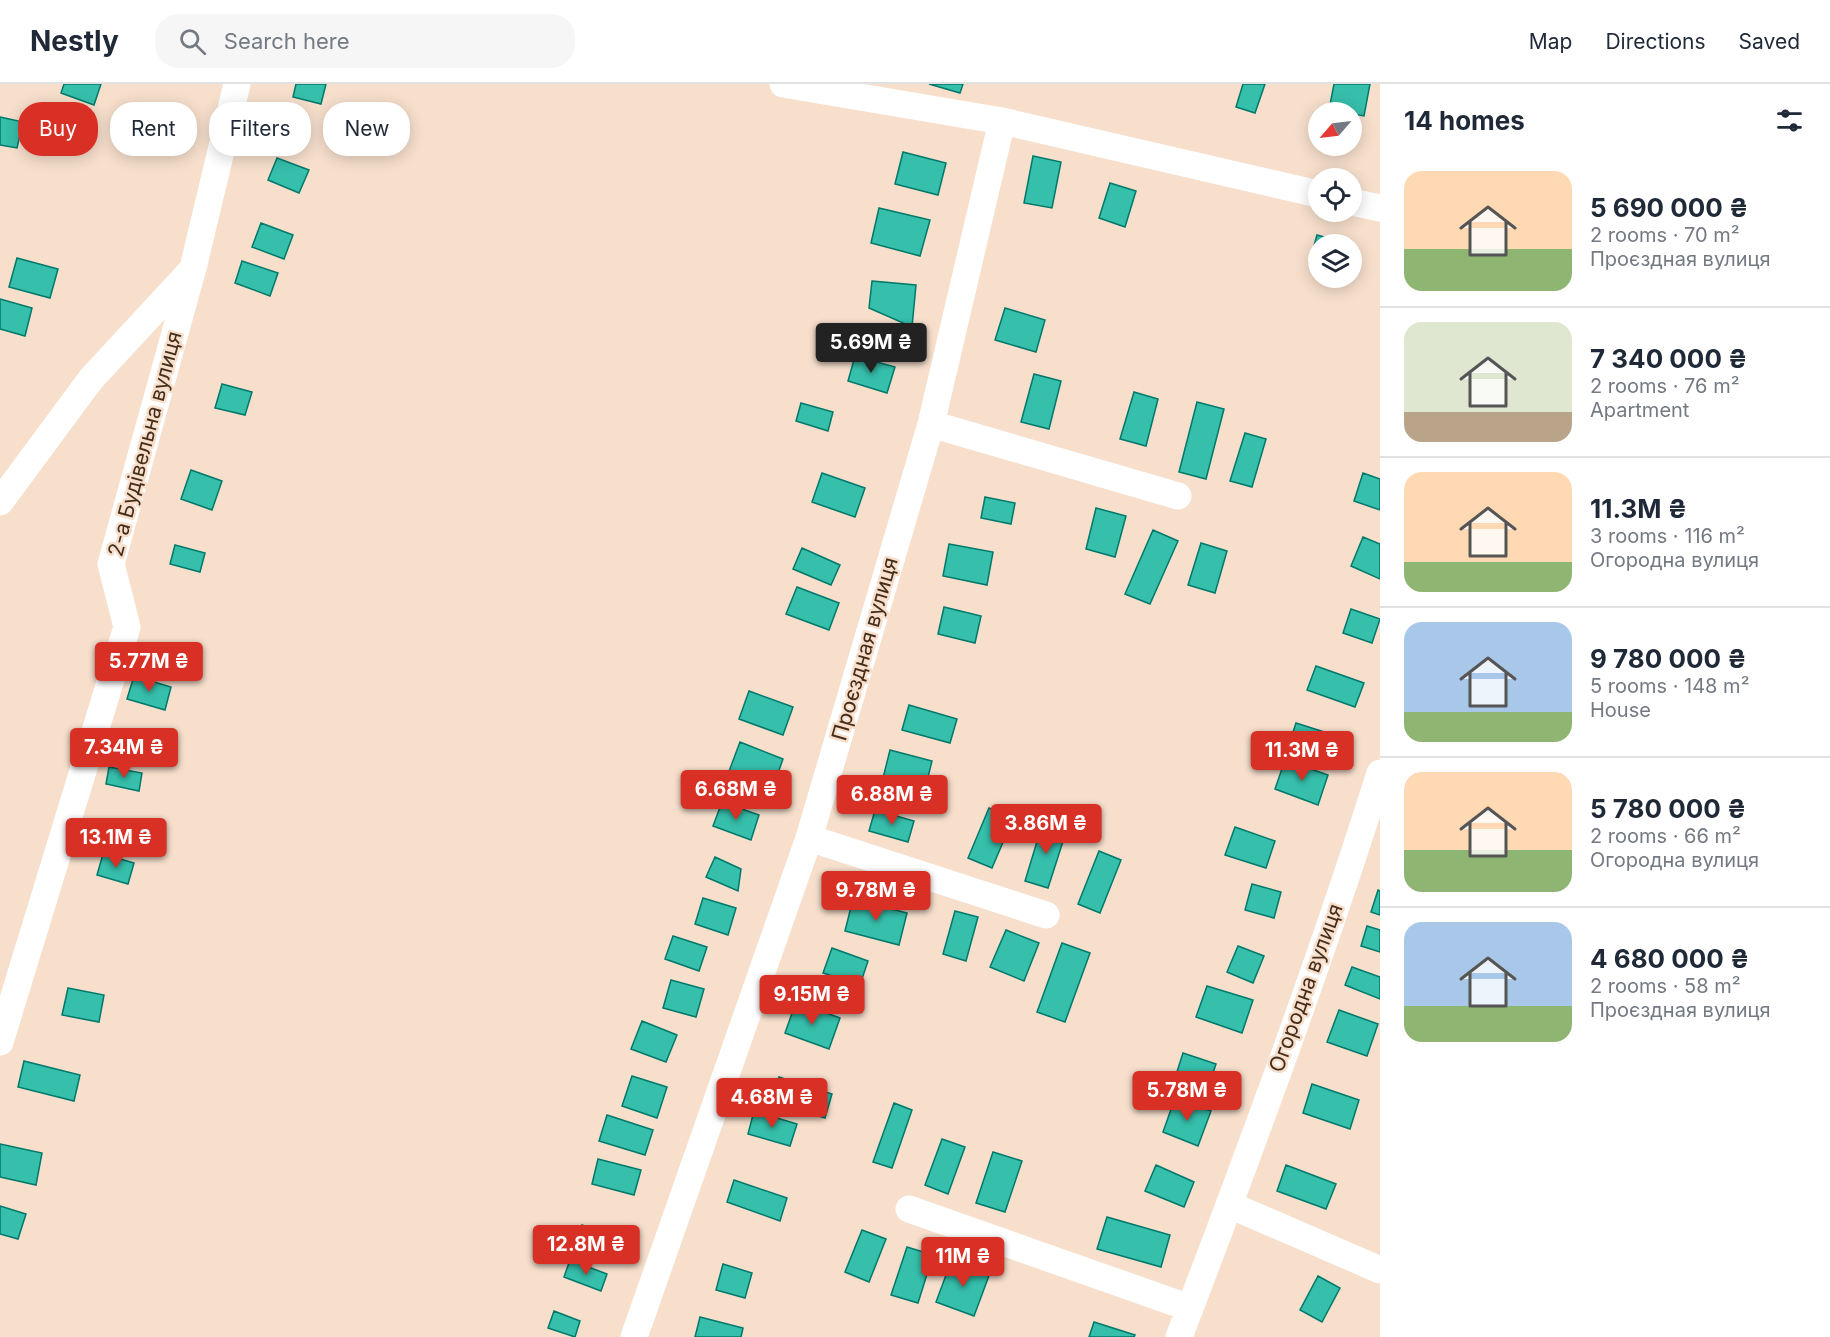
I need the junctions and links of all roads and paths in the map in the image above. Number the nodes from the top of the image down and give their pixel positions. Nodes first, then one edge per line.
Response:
1 (237, 84) edge
2 (783, 84) edge
3 (820, 88) edge
4 (1002, 121) junction
5 (1308, 192) edge
6 (1362, 204) edge
7 (1380, 208) edge
8 (194, 268) junction
9 (931, 424) junction
10 (1178, 496) dead end
11 (0, 502) edge
12 (1380, 773) edge
13 (809, 838) junction
14 (1046, 915) dead end
15 (0, 1042) edge
16 (1230, 1205) junction
17 (909, 1209) dead end
18 (1380, 1270) edge
19 (1190, 1308) junction
20 (634, 1337) edge
21 (1179, 1337) edge

1 - 8 street, 2-а Будівельна вулиця
2 - 3 street
3 - 4 street
4 - 5 street
4 - 9 street, Проєздная вулиця
6 - 7 street
8 - 11 street
8 - 15 street, 2-а Будівельна вулиця
9 - 10 street
9 - 13 street, Проєздная вулиця
12 - 16 street, Огородна вулиця
13 - 14 street
13 - 20 street, Проєздная вулиця
16 - 18 street
16 - 19 street, Огородна вулиця
17 - 19 street
19 - 21 street, Огородна вулиця

